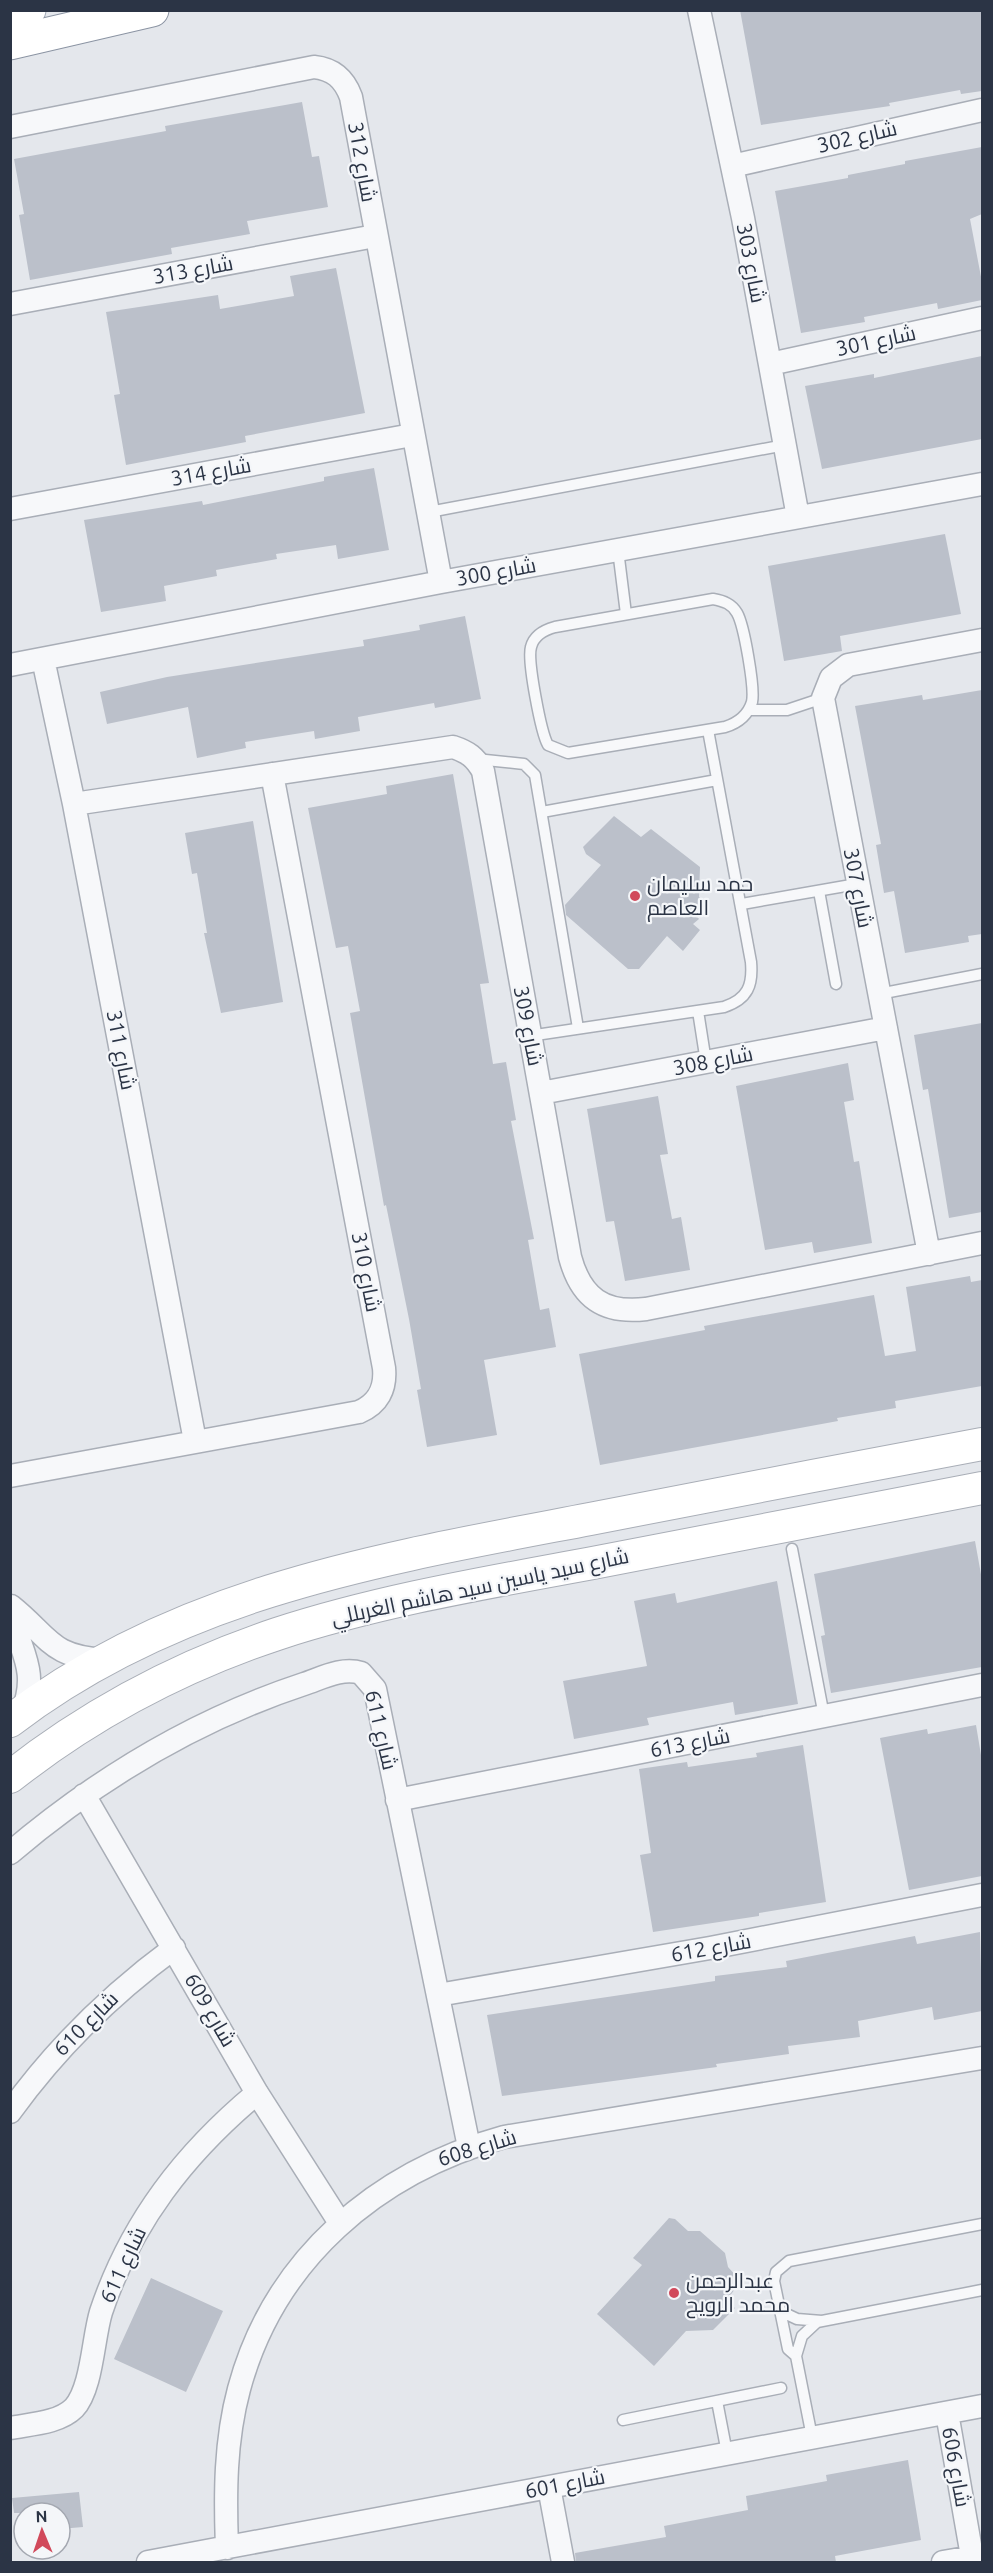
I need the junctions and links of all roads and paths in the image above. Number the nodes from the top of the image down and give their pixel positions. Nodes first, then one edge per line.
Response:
1 (29, 10) edge
2 (152, 10) edge
3 (699, 10) edge
4 (10, 14) edge
5 (10, 43) edge
6 (982, 110) edge
7 (10, 127) edge
8 (732, 166) junction
9 (375, 236) junction
10 (10, 304) edge
11 (982, 318) edge
12 (770, 364) junction
13 (412, 435) junction
14 (785, 445) junction
15 (982, 484) edge
16 (10, 509) edge
17 (429, 512) junction
18 (798, 517) junction
19 (618, 550) junction
20 (441, 582) junction
21 (626, 614) junction
22 (982, 640) edge
23 (43, 659) junction
24 (10, 665) edge
25 (824, 698) junction
26 (749, 710) junction
27 (708, 729) junction
28 (476, 759) junction
29 (272, 774) junction
30 (717, 780) junction
31 (74, 804) junction
32 (542, 812) junction
33 (857, 884) junction
34 (819, 891) junction
35 (742, 904) junction
36 (982, 974) edge
37 (836, 984) dead end
38 (879, 994) junction
39 (698, 1011) junction
40 (579, 1028) junction
41 (886, 1028) junction
42 (529, 1036) junction
43 (706, 1062) junction
44 (541, 1093) junction
45 (982, 1244) edge
46 (929, 1254) junction
47 (195, 1442) junction
48 (982, 1444) edge
49 (10, 1476) edge
50 (982, 1488) edge
51 (792, 1549) dead end
52 (304, 1579) junction
53 (11, 1606) edge
54 (312, 1623) junction
55 (106, 1660) junction
56 (982, 1685) edge
57 (824, 1716) junction
58 (16, 1717) edge
59 (10, 1777) edge
60 (84, 1795) junction
61 (398, 1800) junction
62 (10, 1852) edge
63 (982, 1895) edge
64 (174, 1947) junction
65 (438, 1995) junction
66 (982, 2058) edge
67 (256, 2093) junction
68 (10, 2112) edge
69 (469, 2147) junction
70 (340, 2223) junction
71 (982, 2224) edge
72 (982, 2290) edge
73 (780, 2311) junction
74 (822, 2321) junction
75 (796, 2356) junction
76 (781, 2388) dead end
77 (717, 2401) junction
78 (982, 2406) edge
79 (947, 2413) junction
80 (623, 2420) dead end
81 (10, 2428) edge
82 (812, 2437) junction
83 (727, 2453) junction
84 (549, 2487) junction
85 (227, 2548) junction
86 (973, 2560) edge
87 (148, 2562) edge
88 (563, 2562) edge
89 (943, 2562) edge

1 - 4 main road
2 - 5 main road
3 - 8 street, شارع 303
6 - 8 street, شارع 302
7 - 9 street, شارع 312
8 - 12 street, شارع 303
9 - 10 street, شارع 313
9 - 13 street, شارع 312
11 - 12 street, شارع 301
12 - 14 street, شارع 303
13 - 16 street, شارع 314
13 - 17 street, شارع 312
14 - 17 lane
14 - 18 street, شارع 303
15 - 18 street, شارع 300
17 - 20 street, شارع 312
18 - 19 street, شارع 300
19 - 20 street, شارع 300
19 - 21 lane
20 - 23 street, شارع 300
21 - 26 lane
21 - 27 lane
22 - 25 street
23 - 24 street, شارع 300
23 - 31 street, شارع 311
25 - 26 lane
25 - 33 street, شارع 307
26 - 27 lane
27 - 30 lane
28 - 29 street
28 - 32 lane
28 - 42 street, شارع 309
29 - 31 street
29 - 47 street, شارع 310
30 - 32 lane
30 - 35 lane
31 - 47 street, شارع 311
32 - 40 lane
33 - 34 lane
33 - 38 street, شارع 307
34 - 35 lane
34 - 37 lane
35 - 39 lane
36 - 38 lane
38 - 41 street, شارع 307
39 - 40 lane
39 - 43 lane
40 - 42 lane
41 - 43 street, شارع 308
41 - 46 street, شارع 307
42 - 44 street, شارع 309
43 - 44 street, شارع 308
44 - 46 street, شارع 309
45 - 46 street, شارع 309
47 - 49 street, شارع 310
48 - 52 street, شارع سيد ياسين سيد هاشم الغربللي
50 - 54 street, شارع سيد ياسين سيد هاشم الغربللي
51 - 57 lane
52 - 54 street
52 - 55 street, شارع سيد ياسين سيد هاشم الغربللي
53 - 55 street
53 - 58 street
54 - 59 street, شارع سيد ياسين سيد هاشم الغربللي
55 - 58 street, شارع سيد ياسين سيد هاشم الغربللي
56 - 57 street, شارع 613
57 - 61 street, شارع 613
60 - 61 street, شارع 611
60 - 62 street, شارع 611
60 - 64 street, شارع 609
61 - 65 street, شارع 611
63 - 65 street, شارع 612
64 - 67 street, شارع 609
64 - 68 street, شارع 610
65 - 69 street, شارع 611
66 - 69 street, شارع 608
67 - 70 street, شارع 609
67 - 81 street, شارع 611
69 - 70 street, شارع 608
70 - 85 street, شارع 608
71 - 73 lane
72 - 74 lane
73 - 74 lane
73 - 75 lane
74 - 75 lane
75 - 82 lane
76 - 77 lane
77 - 80 lane
77 - 83 lane
78 - 79 street, شارع 601
79 - 82 street, شارع 601
79 - 86 street, شارع 606
82 - 83 street, شارع 601
83 - 84 street, شارع 601
84 - 85 street, شارع 601
84 - 88 street
85 - 87 street, شارع 601
86 - 89 street, شارع 606

